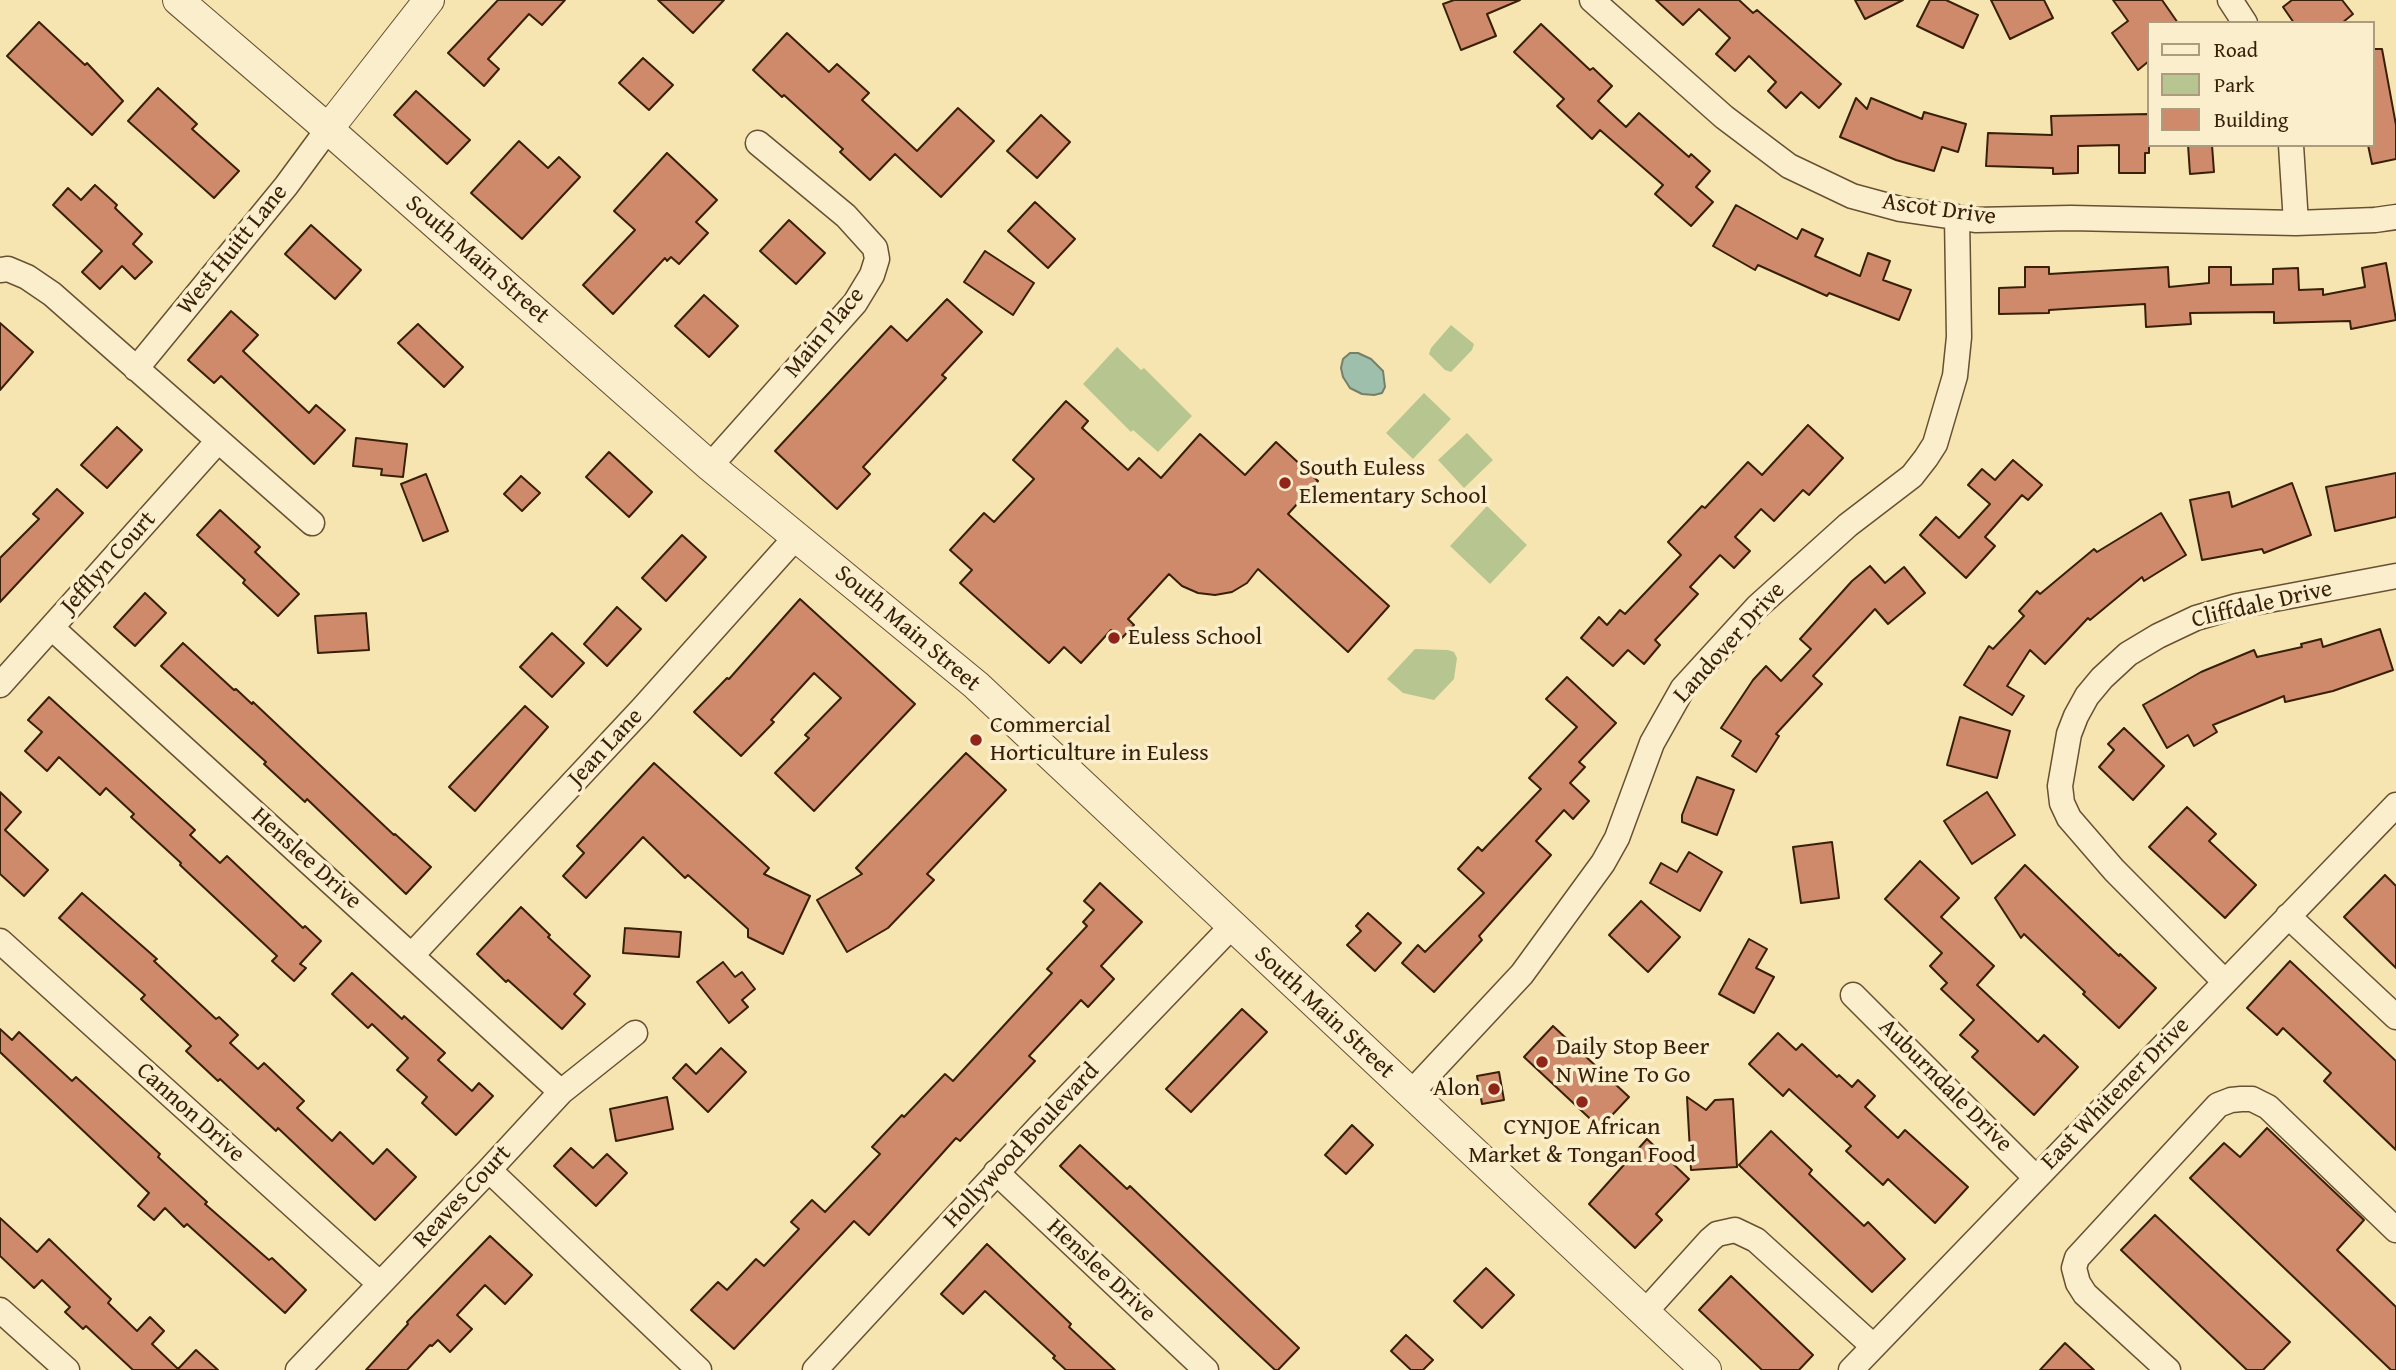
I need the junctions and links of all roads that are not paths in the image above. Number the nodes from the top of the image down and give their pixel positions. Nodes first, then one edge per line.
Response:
1 (178, 0) edge
2 (429, 0) edge
3 (1592, 0) edge
4 (2231, 0) edge
5 (2244, 21) edge
6 (328, 129) junction
7 (758, 143) dead end
8 (2291, 147) edge
9 (1957, 217) junction
10 (2396, 217) edge
11 (2297, 223) junction
12 (0, 270) edge
13 (136, 369) junction
14 (218, 440) junction
15 (710, 466) junction
16 (312, 523) dead end
17 (796, 537) junction
18 (2396, 576) edge
19 (52, 628) junction
20 (0, 685) edge
21 (2389, 812) edge
22 (2288, 916) junction
23 (1232, 926) junction
24 (0, 941) edge
25 (412, 955) junction
26 (2224, 981) junction
27 (1853, 995) dead end
28 (2396, 1017) edge
29 (635, 1033) dead end
30 (561, 1092) junction
31 (1410, 1094) junction
32 (489, 1170) junction
33 (996, 1172) junction
34 (2036, 1178) junction
35 (2396, 1230) edge
36 (380, 1284) junction
37 (0, 1310) edge
38 (1644, 1313) junction
39 (1873, 1346) junction
40 (67, 1370) edge
41 (298, 1370) edge
42 (699, 1370) edge
43 (815, 1370) edge
44 (1206, 1370) edge
45 (1706, 1370) edge
46 (1851, 1370) edge
47 (2168, 1370) edge

1 - 6 street, South Main Street
2 - 6 street
3 - 9 street, Ascot Drive
4 - 5 street
6 - 13 street, West Huitt Lane
6 - 15 street, South Main Street
7 - 15 street, Main Place
8 - 11 street
9 - 11 street, Ascot Drive
9 - 31 street, Landover Drive
10 - 11 street, Ascot Drive
12 - 13 street
13 - 14 street
14 - 16 street
14 - 19 street, Jefflyn Court
15 - 17 street, South Main Street
17 - 23 street, South Main Street
17 - 25 street, Jean Lane
18 - 26 street, Cliffdale Drive
19 - 20 street, Jefflyn Court
19 - 25 street, Henslee Drive
21 - 22 street, East Whitener Drive
22 - 26 street, East Whitener Drive
22 - 28 street
23 - 31 street, South Main Street
23 - 33 street, Hollywood Boulevard
24 - 36 street, Cannon Drive
25 - 30 street, Henslee Drive
26 - 34 street, East Whitener Drive
27 - 34 street, Auburndale Drive
29 - 30 street, Reaves Court
30 - 32 street, Reaves Court
31 - 38 street, South Main Street
32 - 36 street, Reaves Court
32 - 42 street
33 - 43 street, Hollywood Boulevard
33 - 44 street, Henslee Drive
34 - 39 street, East Whitener Drive
35 - 47 street
36 - 41 street, Reaves Court
37 - 40 street
38 - 39 street
38 - 45 street, South Main Street
39 - 46 street, East Whitener Drive

